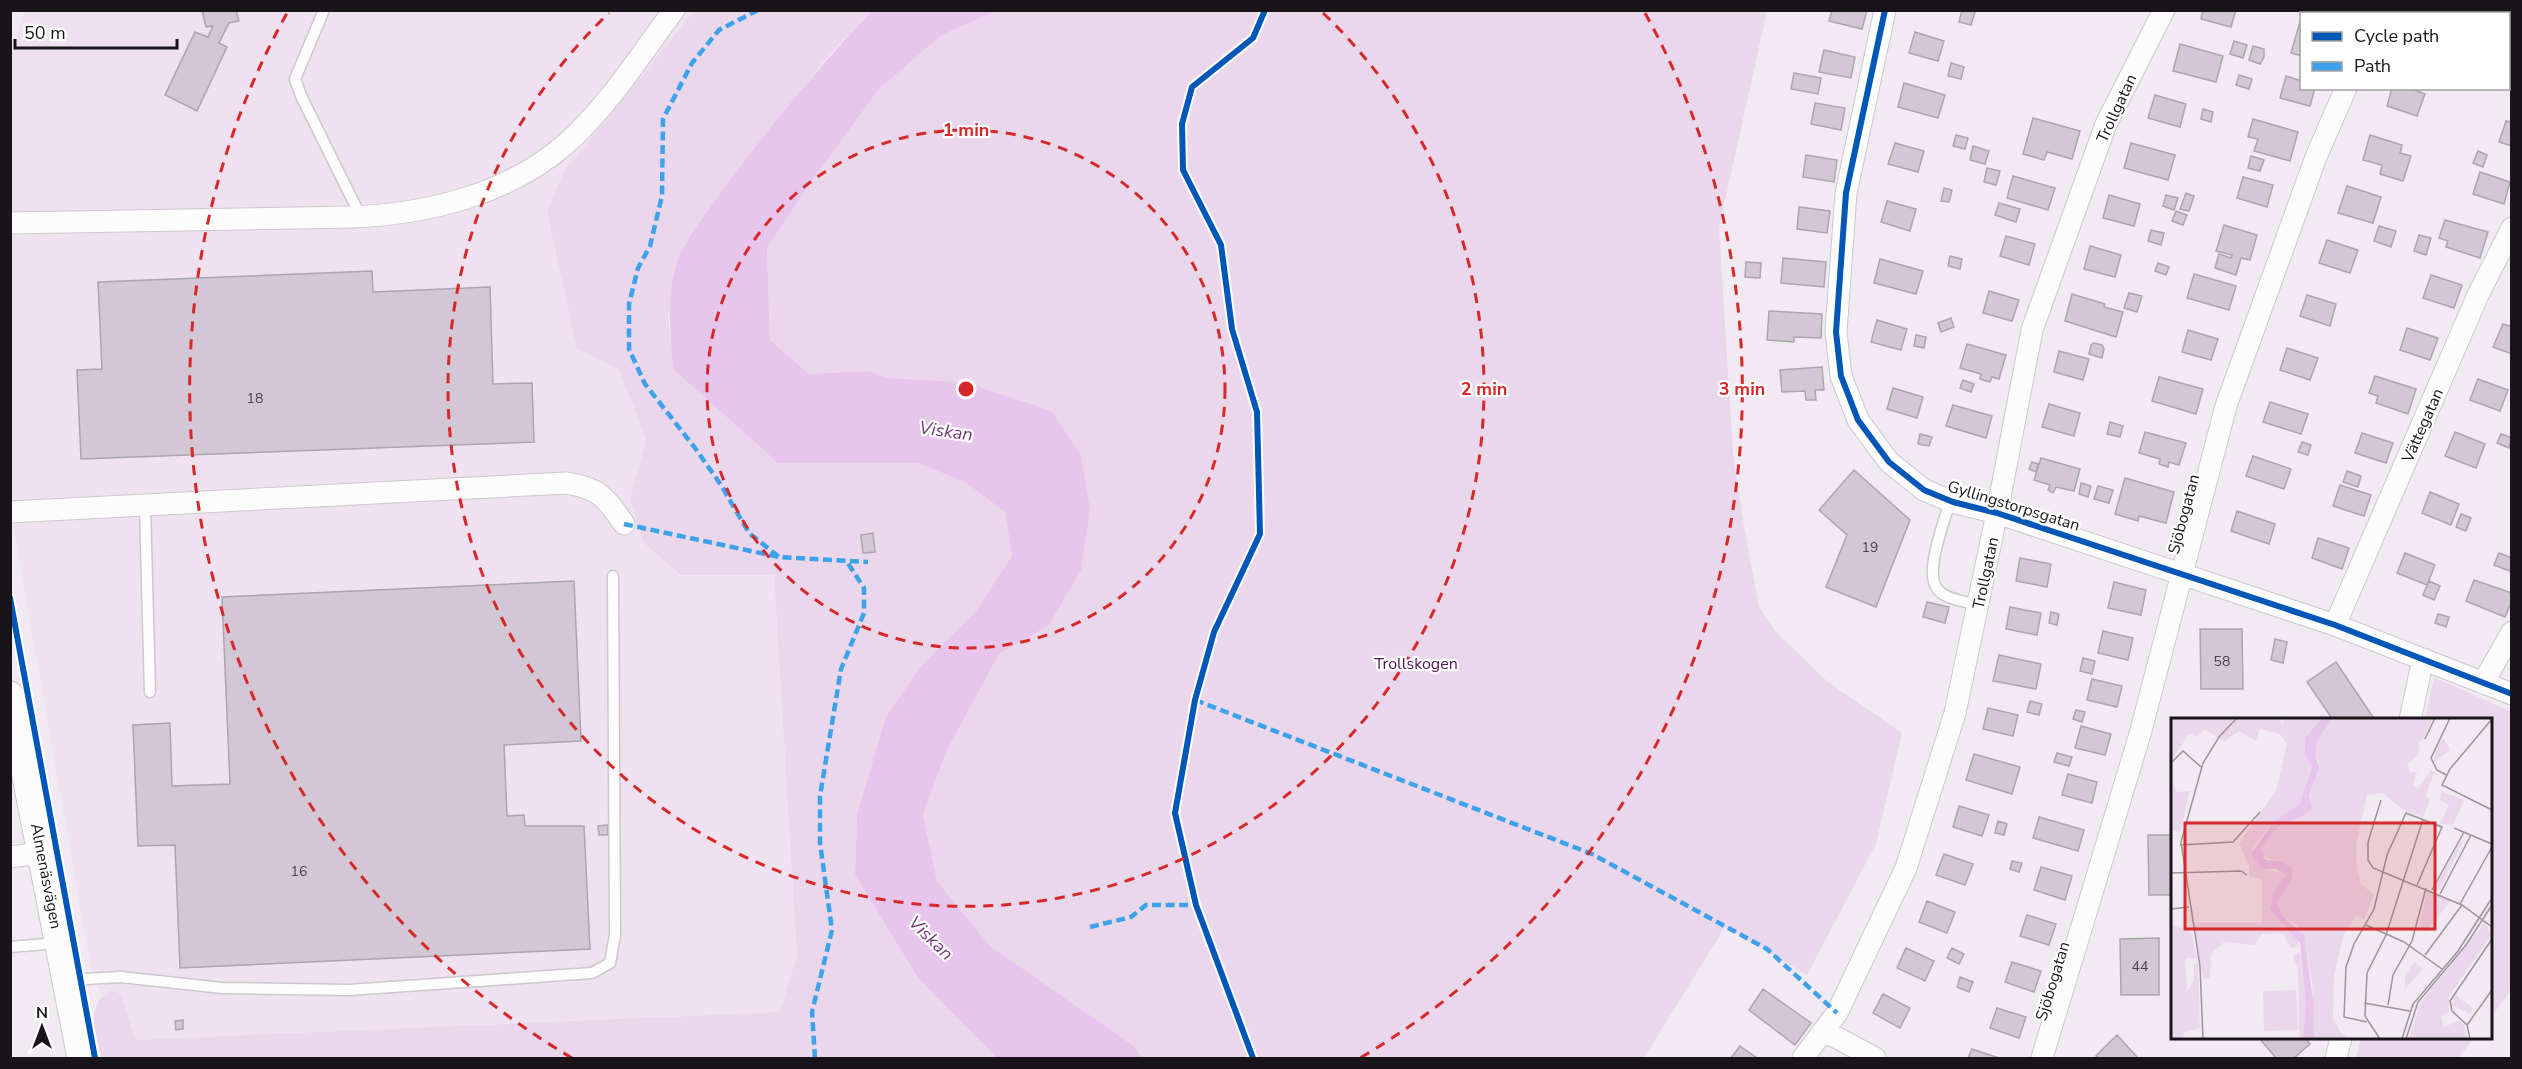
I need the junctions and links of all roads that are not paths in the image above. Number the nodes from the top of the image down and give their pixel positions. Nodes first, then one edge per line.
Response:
1 (324, 10) edge
2 (674, 10) edge
3 (1885, 10) edge
4 (2164, 10) edge
5 (2345, 90) edge
6 (361, 217) junction
7 (10, 223) edge
8 (2511, 228) edge
9 (1950, 501) junction
10 (145, 506) junction
11 (10, 512) edge
12 (1997, 513) junction
13 (624, 524) dead end
14 (2181, 572) junction
15 (613, 576) dead end
16 (1978, 604) junction
17 (2335, 625) junction
18 (2511, 632) edge
19 (2423, 659) junction
20 (2483, 683) junction
21 (150, 692) dead end
22 (10, 694) edge
23 (2511, 694) edge
24 (2410, 718) edge
25 (42, 853) junction
26 (10, 857) edge
27 (59, 942) junction
28 (10, 947) edge
29 (66, 980) junction
30 (1824, 1031) junction
31 (2341, 1039) edge
32 (81, 1059) edge
33 (1803, 1059) edge
34 (1875, 1059) edge
35 (2042, 1059) edge
36 (2336, 1059) edge

1 - 6 lane
2 - 6 street
3 - 9 street, Gyllingstorpsgatan
4 - 12 street, Trollgatan
5 - 14 street, Sjöbogatan
6 - 7 street
8 - 17 street, Vättegatan
9 - 12 street, Gyllingstorpsgatan
9 - 16 lane
10 - 11 street
10 - 13 street
10 - 21 lane
12 - 14 street, Gyllingstorpsgatan
12 - 16 street, Trollgatan
14 - 17 street, Gyllingstorpsgatan
14 - 35 street, Sjöbogatan
15 - 29 lane
16 - 30 street, Trollgatan
17 - 19 street, Gyllingstorpsgatan
18 - 20 street
19 - 20 street, Gyllingstorpsgatan
19 - 24 street
20 - 23 street, Gyllingstorpsgatan
22 - 25 street, Almenäsvägen
25 - 26 street
25 - 27 street, Almenäsvägen
27 - 28 lane
27 - 29 street, Almenäsvägen
29 - 32 street, Almenäsvägen
30 - 33 street, Trollgatan
30 - 34 street
31 - 36 street

